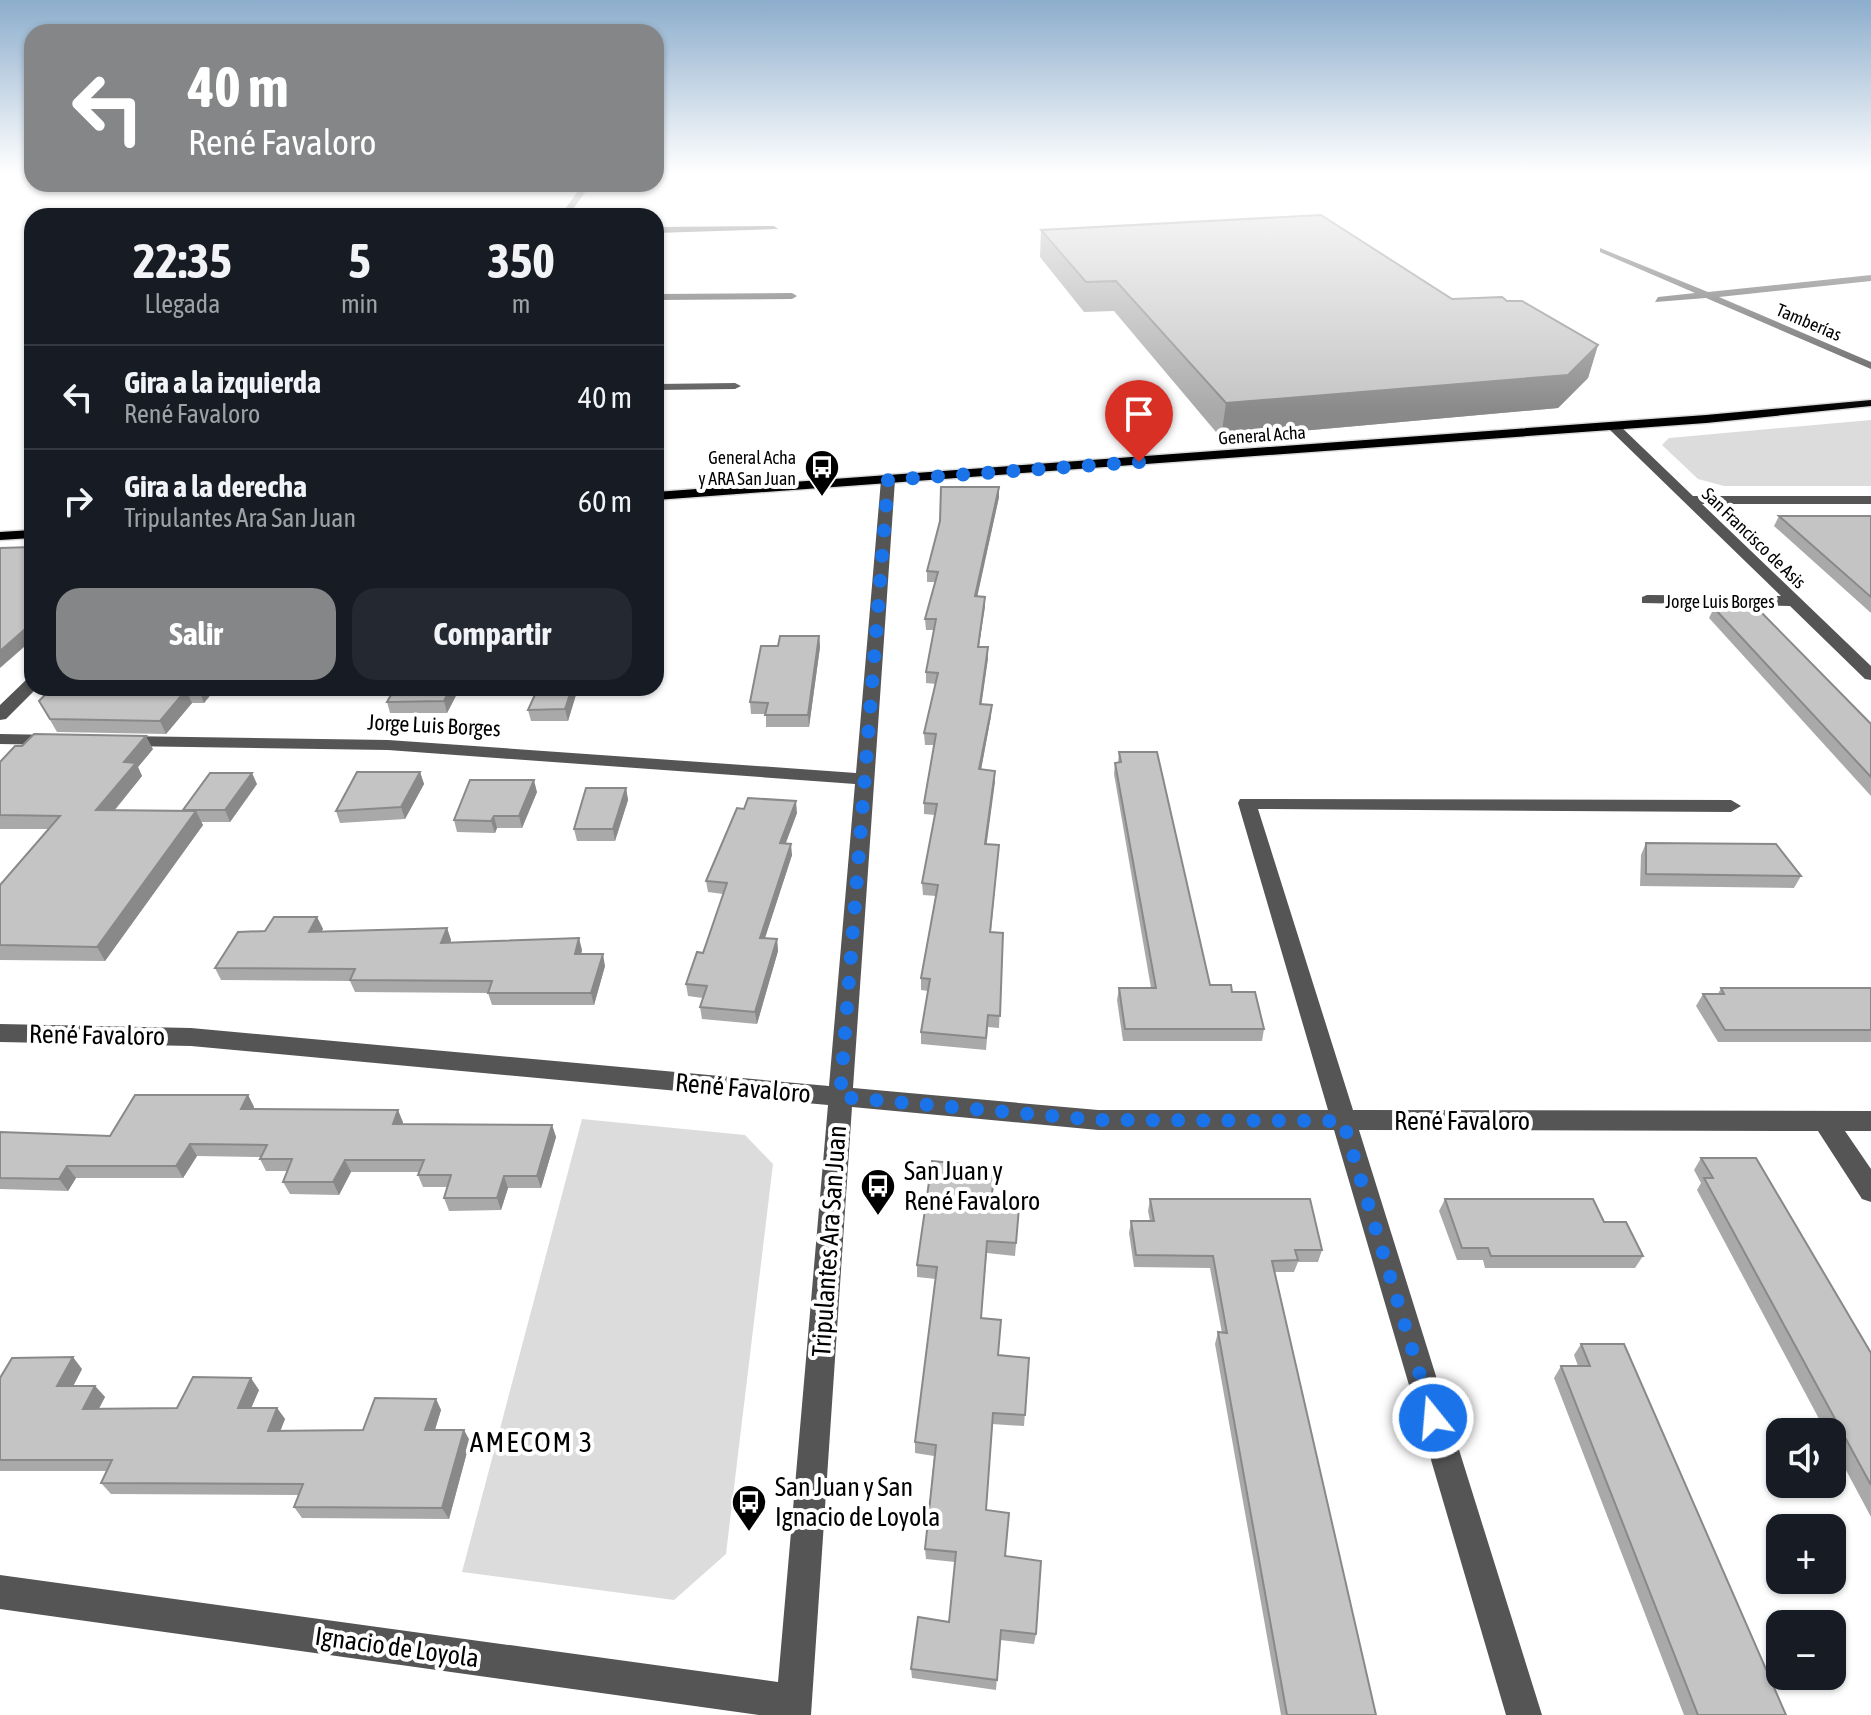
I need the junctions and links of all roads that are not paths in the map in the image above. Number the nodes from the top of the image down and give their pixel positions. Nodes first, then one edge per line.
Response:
1 (1608, 252) edge
2 (1871, 278) edge
3 (1704, 294) junction
4 (792, 296) dead end
5 (664, 297) edge
6 (1658, 300) dead end
7 (1871, 366) edge
8 (735, 386) dead end
9 (664, 387) edge
10 (1871, 403) edge
11 (1613, 426) junction
12 (888, 480) junction
13 (664, 495) edge
14 (1689, 500) junction
15 (1871, 500) edge
16 (24, 534) edge
17 (0, 536) edge
18 (1647, 600) dead end
19 (1794, 601) junction
20 (1871, 675) edge
21 (24, 692) edge
22 (0, 715) edge
23 (0, 739) edge
24 (78, 740) edge
25 (109, 741) edge
26 (865, 779) junction
27 (1731, 806) dead end
28 (0, 1033) edge
29 (840, 1097) junction
30 (1343, 1121) junction
31 (1825, 1121) junction
32 (1871, 1121) edge
33 (1871, 1191) edge
34 (0, 1592) edge
35 (793, 1709) edge
36 (1524, 1715) edge

1 - 3 street, Tamberías
2 - 3 street
3 - 6 street
3 - 7 street, Tamberías
4 - 5 street
8 - 9 street
10 - 11 main road, General Acha
11 - 12 main road, General Acha
11 - 14 street, San Francisco de Asis
12 - 13 main road, General Acha
12 - 26 street, Tripulantes Ara San Juan
14 - 15 street
14 - 19 street, San Francisco de Asis
16 - 17 main road
18 - 19 street, Jorge Luis Borges
19 - 20 street, San Francisco de Asis
21 - 22 street
23 - 24 street
25 - 26 street, Jorge Luis Borges
26 - 29 street, Tripulantes Ara San Juan
27 - 30 street
28 - 29 street, René Favaloro
29 - 30 street, René Favaloro
29 - 35 street, Tripulantes Ara San Juan
30 - 31 street, René Favaloro
30 - 36 street
31 - 32 street, René Favaloro
31 - 33 street
34 - 35 street, Ignacio de Loyola

